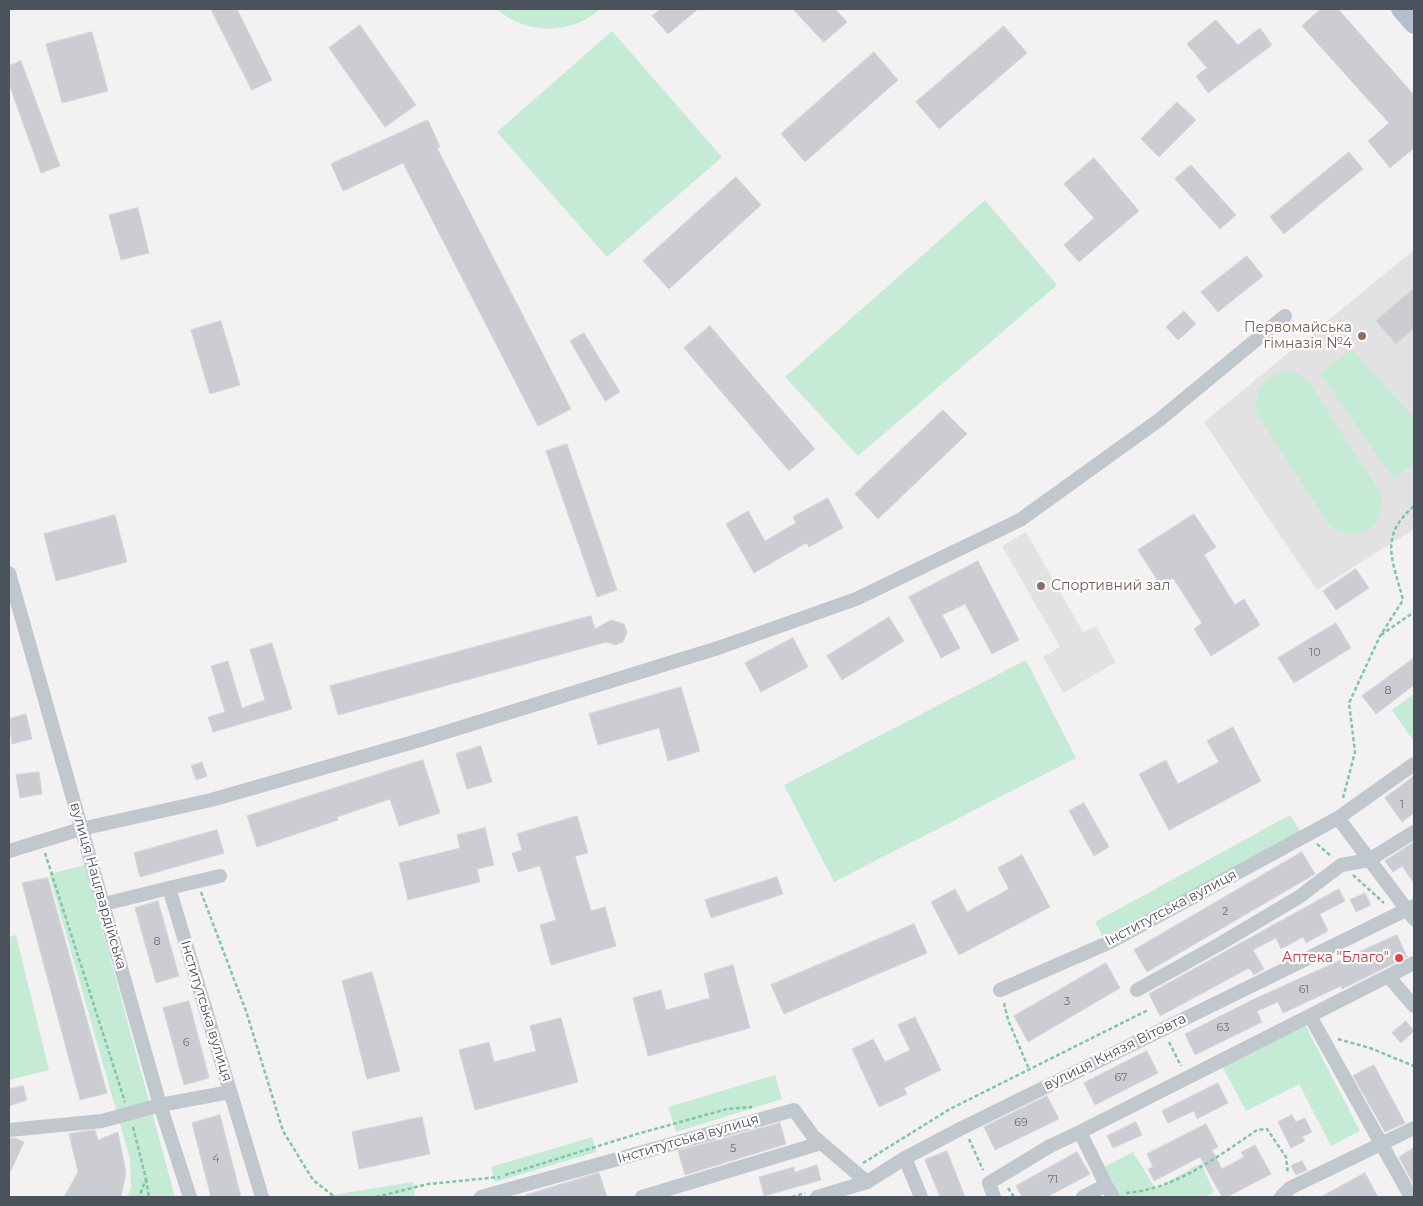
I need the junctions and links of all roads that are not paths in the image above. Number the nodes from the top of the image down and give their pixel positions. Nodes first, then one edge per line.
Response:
1 (1400, 9) edge
2 (1414, 24) edge
3 (1285, 316) dead end
4 (9, 573) edge
5 (1414, 764) edge
6 (1338, 818) junction
7 (80, 828) junction
8 (1414, 832) edge
9 (9, 851) edge
10 (1368, 860) junction
11 (220, 876) dead end
12 (169, 888) junction
13 (104, 904) junction
14 (1412, 912) edge
15 (1414, 963) edge
16 (1388, 976) junction
17 (1000, 990) road end
18 (1137, 990) dead end
19 (1414, 1006) edge
20 (1310, 1016) junction
21 (230, 1092) junction
22 (160, 1105) junction
23 (1414, 1128) edge
24 (9, 1130) edge
25 (1080, 1132) junction
26 (821, 1143) junction
27 (1380, 1146) junction
28 (904, 1158) junction
29 (867, 1182) junction
30 (1110, 1192) edge
31 (1288, 1194) edge
32 (190, 1197) edge
33 (262, 1197) edge
34 (481, 1197) edge
35 (642, 1197) edge
36 (817, 1197) edge
37 (921, 1197) edge
38 (994, 1197) edge
39 (1083, 1197) edge
40 (1411, 1197) edge

1 - 2 main road
3 - 7 street
4 - 7 street, вулиця Нацгвардійська
5 - 6 street, Інститутська вулиця
6 - 10 street
6 - 17 street, Інститутська вулиця
7 - 9 street
7 - 13 street, вулиця Нацгвардійська
8 - 10 street
10 - 14 street
10 - 18 street
11 - 12 street
12 - 13 street
12 - 21 street, Інститутська вулиця
13 - 22 street, вулиця Нацгвардійська
14 - 28 street, вулиця Князя Вітовта
15 - 16 street
16 - 19 street
16 - 20 street
20 - 25 street
20 - 27 street
21 - 22 street
21 - 33 street, Інститутська вулиця
22 - 24 street
22 - 32 street, вулиця Нацгвардійська
23 - 27 street
25 - 30 street
25 - 38 street
26 - 29 street, Інститутська вулиця
26 - 34 street, Інститутська вулиця
26 - 35 street
27 - 31 street
27 - 40 street
28 - 29 street, вулиця Князя Вітовта
28 - 37 street
29 - 36 street, вулиця Князя Вітовта
30 - 39 street

